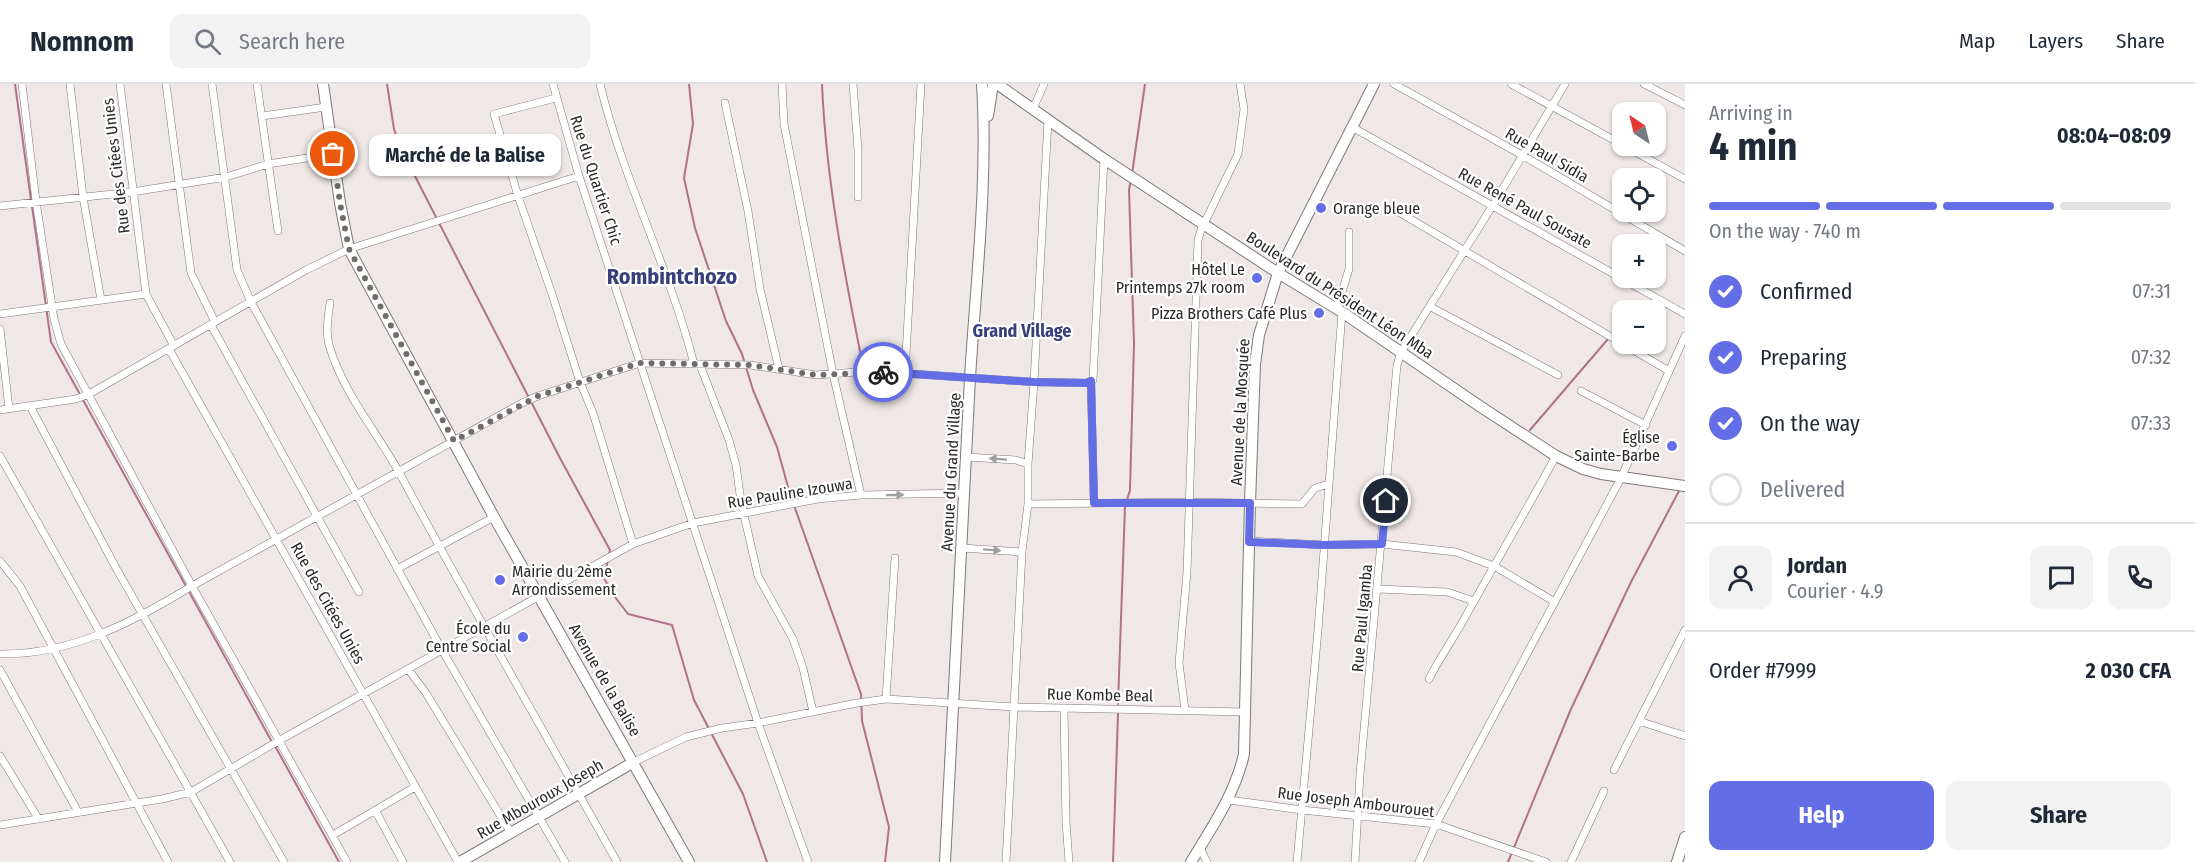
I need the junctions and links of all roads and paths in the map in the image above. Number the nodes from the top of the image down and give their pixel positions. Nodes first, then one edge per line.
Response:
1 (22, 84) edge
2 (70, 84) edge
3 (120, 84) edge
4 (166, 84) edge
5 (212, 84) edge
6 (257, 84) edge
7 (323, 84) edge
8 (553, 84) edge
9 (600, 84) edge
10 (782, 84) edge
11 (853, 84) edge
12 (921, 84) edge
13 (982, 84) edge
14 (996, 84) edge
15 (1044, 84) edge
16 (1240, 84) edge
17 (1374, 84) edge
18 (1394, 84) edge
19 (1511, 84) edge
20 (1565, 84) edge
21 (1644, 84) edge
22 (1011, 93) junction
23 (556, 98) junction
24 (725, 103) dead end
25 (1685, 105) edge
26 (1552, 106) junction
27 (326, 107) junction
28 (990, 109) junction
29 (1033, 109) junction
30 (262, 116) junction
31 (1048, 120) junction
32 (1352, 127) junction
33 (984, 128) junction
34 (1612, 138) edge
35 (333, 154) junction
36 (1522, 155) junction
37 (1644, 156) edge
38 (1104, 159) junction
39 (268, 164) junction
40 (579, 176) junction
41 (226, 177) junction
42 (1685, 179) edge
43 (178, 183) junction
44 (132, 192) junction
45 (518, 196) junction
46 (83, 197) junction
47 (858, 197) dead end
48 (33, 202) junction
49 (1493, 205) junction
50 (0, 206) edge
51 (1390, 207) dead end
52 (1205, 223) junction
53 (278, 231) dead end
54 (1349, 232) dead end
55 (349, 249) junction
56 (1464, 251) junction
57 (1685, 251) edge
58 (1278, 273) junction
59 (146, 294) junction
60 (101, 300) junction
61 (251, 302) junction
62 (330, 303) dead end
63 (48, 307) junction
64 (1431, 307) junction
65 (1339, 310) junction
66 (0, 314) edge
67 (1685, 315) edge
68 (213, 324) junction
69 (0, 328) edge
70 (1685, 336) edge
71 (171, 347) junction
72 (1401, 352) junction
73 (640, 363) junction
74 (697, 364) junction
75 (778, 369) junction
76 (1669, 371) junction
77 (905, 373) junction
78 (833, 374) junction
79 (1558, 375) dead end
80 (970, 377) junction
81 (1091, 381) junction
82 (580, 382) junction
83 (1034, 382) junction
84 (1581, 391) dead end
85 (83, 397) junction
86 (30, 406) junction
87 (9, 409) junction
88 (0, 410) edge
89 (1646, 425) junction
90 (454, 441) junction
91 (0, 456) edge
92 (1556, 456) junction
93 (966, 457) junction
94 (1028, 464) junction
95 (399, 472) junction
96 (1621, 478) junction
97 (1329, 484) junction
98 (1682, 486) edge
99 (965, 493) junction
100 (861, 495) junction
101 (357, 496) junction
102 (1190, 502) junction
103 (1094, 503) junction
104 (1250, 503) junction
105 (1028, 504) junction
106 (744, 514) junction
107 (317, 517) junction
108 (494, 517) junction
109 (693, 523) junction
110 (277, 540) junction
111 (1249, 542) junction
112 (633, 544) junction
113 (1382, 544) junction
114 (1324, 545) junction
115 (438, 547) junction
116 (962, 548) junction
117 (1022, 552) junction
118 (895, 558) dead end
119 (0, 561) edge
120 (1494, 566) junction
121 (397, 569) junction
122 (188, 588) junction
123 (1378, 589) junction
124 (359, 592) dead end
125 (539, 595) junction
126 (1474, 601) junction
127 (1555, 602) junction
128 (144, 614) junction
129 (484, 626) junction
130 (1685, 630) edge
131 (101, 634) junction
132 (54, 650) junction
133 (442, 650) junction
134 (0, 654) edge
135 (408, 669) junction
136 (0, 670) edge
137 (1430, 679) dead end
138 (363, 695) junction
139 (886, 699) junction
140 (954, 703) junction
141 (1014, 706) junction
142 (1064, 708) junction
143 (1185, 710) junction
144 (813, 712) junction
145 (1245, 712) junction
146 (1639, 721) junction
147 (758, 723) junction
148 (1685, 736) edge
149 (278, 741) junction
150 (0, 756) edge
151 (634, 762) junction
152 (232, 768) junction
153 (1614, 770) dead end
154 (415, 787) junction
155 (1604, 791) dead end
156 (190, 792) junction
157 (577, 794) junction
158 (1229, 800) junction
159 (135, 803) junction
160 (375, 810) junction
161 (1302, 810) junction
162 (78, 812) junction
163 (540, 816) junction
164 (1359, 816) junction
165 (38, 818) junction
166 (1436, 824) junction
167 (0, 825) edge
168 (511, 833) junction
169 (333, 835) junction
170 (1685, 837) edge
171 (1200, 848) junction
172 (168, 862) edge
173 (230, 862) edge
174 (284, 862) edge
175 (347, 862) edge
176 (403, 862) edge
177 (459, 862) edge
178 (565, 862) edge
179 (617, 862) edge
180 (689, 862) edge
181 (808, 862) edge
182 (945, 862) edge
183 (1006, 862) edge
184 (1069, 862) edge
185 (1191, 862) edge
186 (1207, 862) edge
187 (1297, 862) edge
188 (1355, 862) edge
189 (1419, 862) edge
190 (1546, 862) edge
191 (1571, 862) edge
192 (1677, 862) edge

1 - 48 street
2 - 46 street
3 - 44 street, Rue des Citées Unies
4 - 43 street
5 - 41 street
6 - 30 street
7 - 27 street, Avenue de la Balise
8 - 23 street, Rue du Quartier Chic
9 - 74 street
10 - 78 street
11 - 47 street
12 - 77 street
13 - 33 street, Avenue du Grand Village
14 - 22 street, Boulevard du Président Léon Mba
14 - 28 street
15 - 29 street
16 - 52 street
17 - 32 street, Avenue de la Mosquée
18 - 36 street, Rue Paul Sidia
19 - 26 street
20 - 26 street
21 - 25 street
22 - 28 street
22 - 29 street, Boulevard du Président Léon Mba
23 - 40 street, Rue du Quartier Chic
23 - 45 street
24 - 75 street
26 - 34 street
26 - 36 street
27 - 30 street
27 - 35 street, Avenue de la Balise
28 - 33 street
29 - 31 street, Boulevard du Président Léon Mba
30 - 39 street
31 - 38 street, Boulevard du Président Léon Mba
31 - 83 street
32 - 49 street, Rue René Paul Sousate
32 - 58 street, Avenue de la Mosquée
33 - 80 street, Avenue du Grand Village
35 - 39 street
35 - 55 street, Avenue de la Balise
36 - 49 street
36 - 57 street, Rue Paul Sidia
37 - 42 street
38 - 52 street, Boulevard du Président Léon Mba
38 - 81 street
39 - 41 street
39 - 53 street
40 - 45 street
40 - 73 street, Rue du Quartier Chic
41 - 43 street
41 - 61 street
43 - 44 street
43 - 68 street
44 - 46 street
44 - 59 street, Rue des Citées Unies
45 - 55 street
45 - 82 street
46 - 48 street
46 - 60 street
48 - 50 street
48 - 63 street
49 - 56 street
49 - 67 street, Rue René Paul Sousate
51 - 56 street
52 - 58 street, Boulevard du Président Léon Mba
52 - 102 street
54 - 65 street
55 - 61 street
55 - 90 street, Avenue de la Balise
56 - 64 street
56 - 76 street
58 - 65 street, Boulevard du Président Léon Mba
58 - 104 street, Avenue de la Mosquée
59 - 60 street
59 - 71 street, Rue des Citées Unies
60 - 63 street
61 - 68 street
61 - 101 street
62 - 95 street
63 - 66 street
63 - 85 street
64 - 72 street
64 - 79 street
65 - 72 street, Boulevard du Président Léon Mba
65 - 97 street
68 - 71 street
68 - 107 street
69 - 87 street
70 - 76 street
71 - 85 street
71 - 110 street, Rue des Citées Unies
72 - 92 street, Boulevard du Président Léon Mba
72 - 113 street, Rue Paul Igamba
73 - 74 street
73 - 82 street
73 - 109 street, Rue du Quartier Chic
74 - 75 street
74 - 106 street
75 - 78 street
76 - 89 street
77 - 78 street
77 - 80 street
78 - 100 street
80 - 83 street
80 - 93 street, Avenue du Grand Village
81 - 83 street
81 - 103 street
82 - 90 street
82 - 112 street
83 - 94 street
84 - 89 street
85 - 86 street
85 - 122 street
86 - 87 street
86 - 128 street
87 - 88 street
89 - 96 street
90 - 95 street
90 - 108 street, Avenue de la Balise
91 - 131 street
92 - 96 street, Boulevard du Président Léon Mba
92 - 120 street
94 -> 93 street
93 - 99 street, Avenue du Grand Village
94 - 105 street
95 - 101 street
95 - 115 street
96 - 98 street, Boulevard du Président Léon Mba
96 - 127 street
97 - 104 street
97 - 114 street
100 -> 99 street, Rue Pauline Izouwa
99 - 116 street, Avenue du Grand Village
100 - 106 street, Rue Pauline Izouwa
101 - 107 street
101 - 121 street
102 - 103 street
102 - 104 street
102 - 143 street
103 - 105 street
104 - 111 street, Avenue de la Mosquée
105 - 117 street
106 - 109 street, Rue Pauline Izouwa
106 - 144 street
107 - 110 street
107 - 124 street
108 - 115 street
108 - 125 street, Avenue de la Balise
109 - 112 street, Rue Pauline Izouwa
109 - 147 street, Rue du Quartier Chic
110 - 122 street
110 - 138 street, Rue des Citées Unies
111 - 114 street
111 - 145 street, Avenue de la Mosquée
112 - 125 street, Rue Pauline Izouwa
113 - 114 street
113 - 120 street
113 - 123 street, Rue Paul Igamba
114 - 161 street
115 - 121 street
115 - 129 street
116 -> 117 street
116 - 140 street, Avenue du Grand Village
117 - 141 street
118 - 139 street
119 - 132 street
120 - 126 street
120 - 127 street
121 - 133 street
122 - 128 street
122 - 149 street
123 - 126 street
123 - 164 street, Rue Paul Igamba
125 - 129 street
125 - 151 street, Avenue de la Balise
126 - 137 street
127 - 166 street
128 - 131 street
128 - 152 street
129 - 133 street
129 - 157 street
130 - 146 street
131 - 132 street
131 - 156 street
132 - 134 street
132 - 159 street
133 - 135 street
133 - 163 street
135 - 138 street
135 - 168 street
136 - 162 street
138 - 149 street
138 - 154 street, Rue des Citées Unies
139 - 140 street, Rue Kombe Beal
139 - 144 street, Rue Kombe Beal
140 - 141 street, Rue Kombe Beal
140 - 182 street, Avenue du Grand Village
141 - 142 street, Rue Kombe Beal
141 - 183 street
142 - 143 street, Rue Kombe Beal
142 - 184 street
143 - 145 street, Rue Kombe Beal
144 - 147 street, Rue Kombe Beal
145 - 158 street, Avenue de la Mosquée
146 - 148 street
146 - 153 street
147 - 151 street, Rue Kombe Beal
147 - 181 street, Rue du Quartier Chic
149 - 152 street
149 - 169 street
150 - 165 street
151 - 157 street, Rue Mbouroux Joseph
151 - 180 street, Avenue de la Balise
152 - 156 street
152 - 174 street
154 - 160 street
154 - 177 street, Rue des Citées Unies
155 - 191 street
156 - 159 street
156 - 173 street
157 - 163 street, Rue Mbouroux Joseph
157 - 179 street
158 - 161 street, Rue Joseph Ambourouet
158 - 171 street, Avenue de la Mosquée
159 - 162 street
159 - 172 street
160 - 169 street
160 - 176 street
161 - 164 street, Rue Joseph Ambourouet
161 - 187 street
162 - 165 street
163 - 168 street, Rue Mbouroux Joseph
163 - 178 street
164 - 166 street, Rue Joseph Ambourouet
164 - 188 street, Rue Paul Igamba
165 - 167 street
166 - 189 street
166 - 190 street, Rue Joseph Ambourouet
168 - 177 street, Rue Mbouroux Joseph
169 - 175 street
170 - 192 street
171 - 185 street, Avenue de la Mosquée
171 - 186 street

